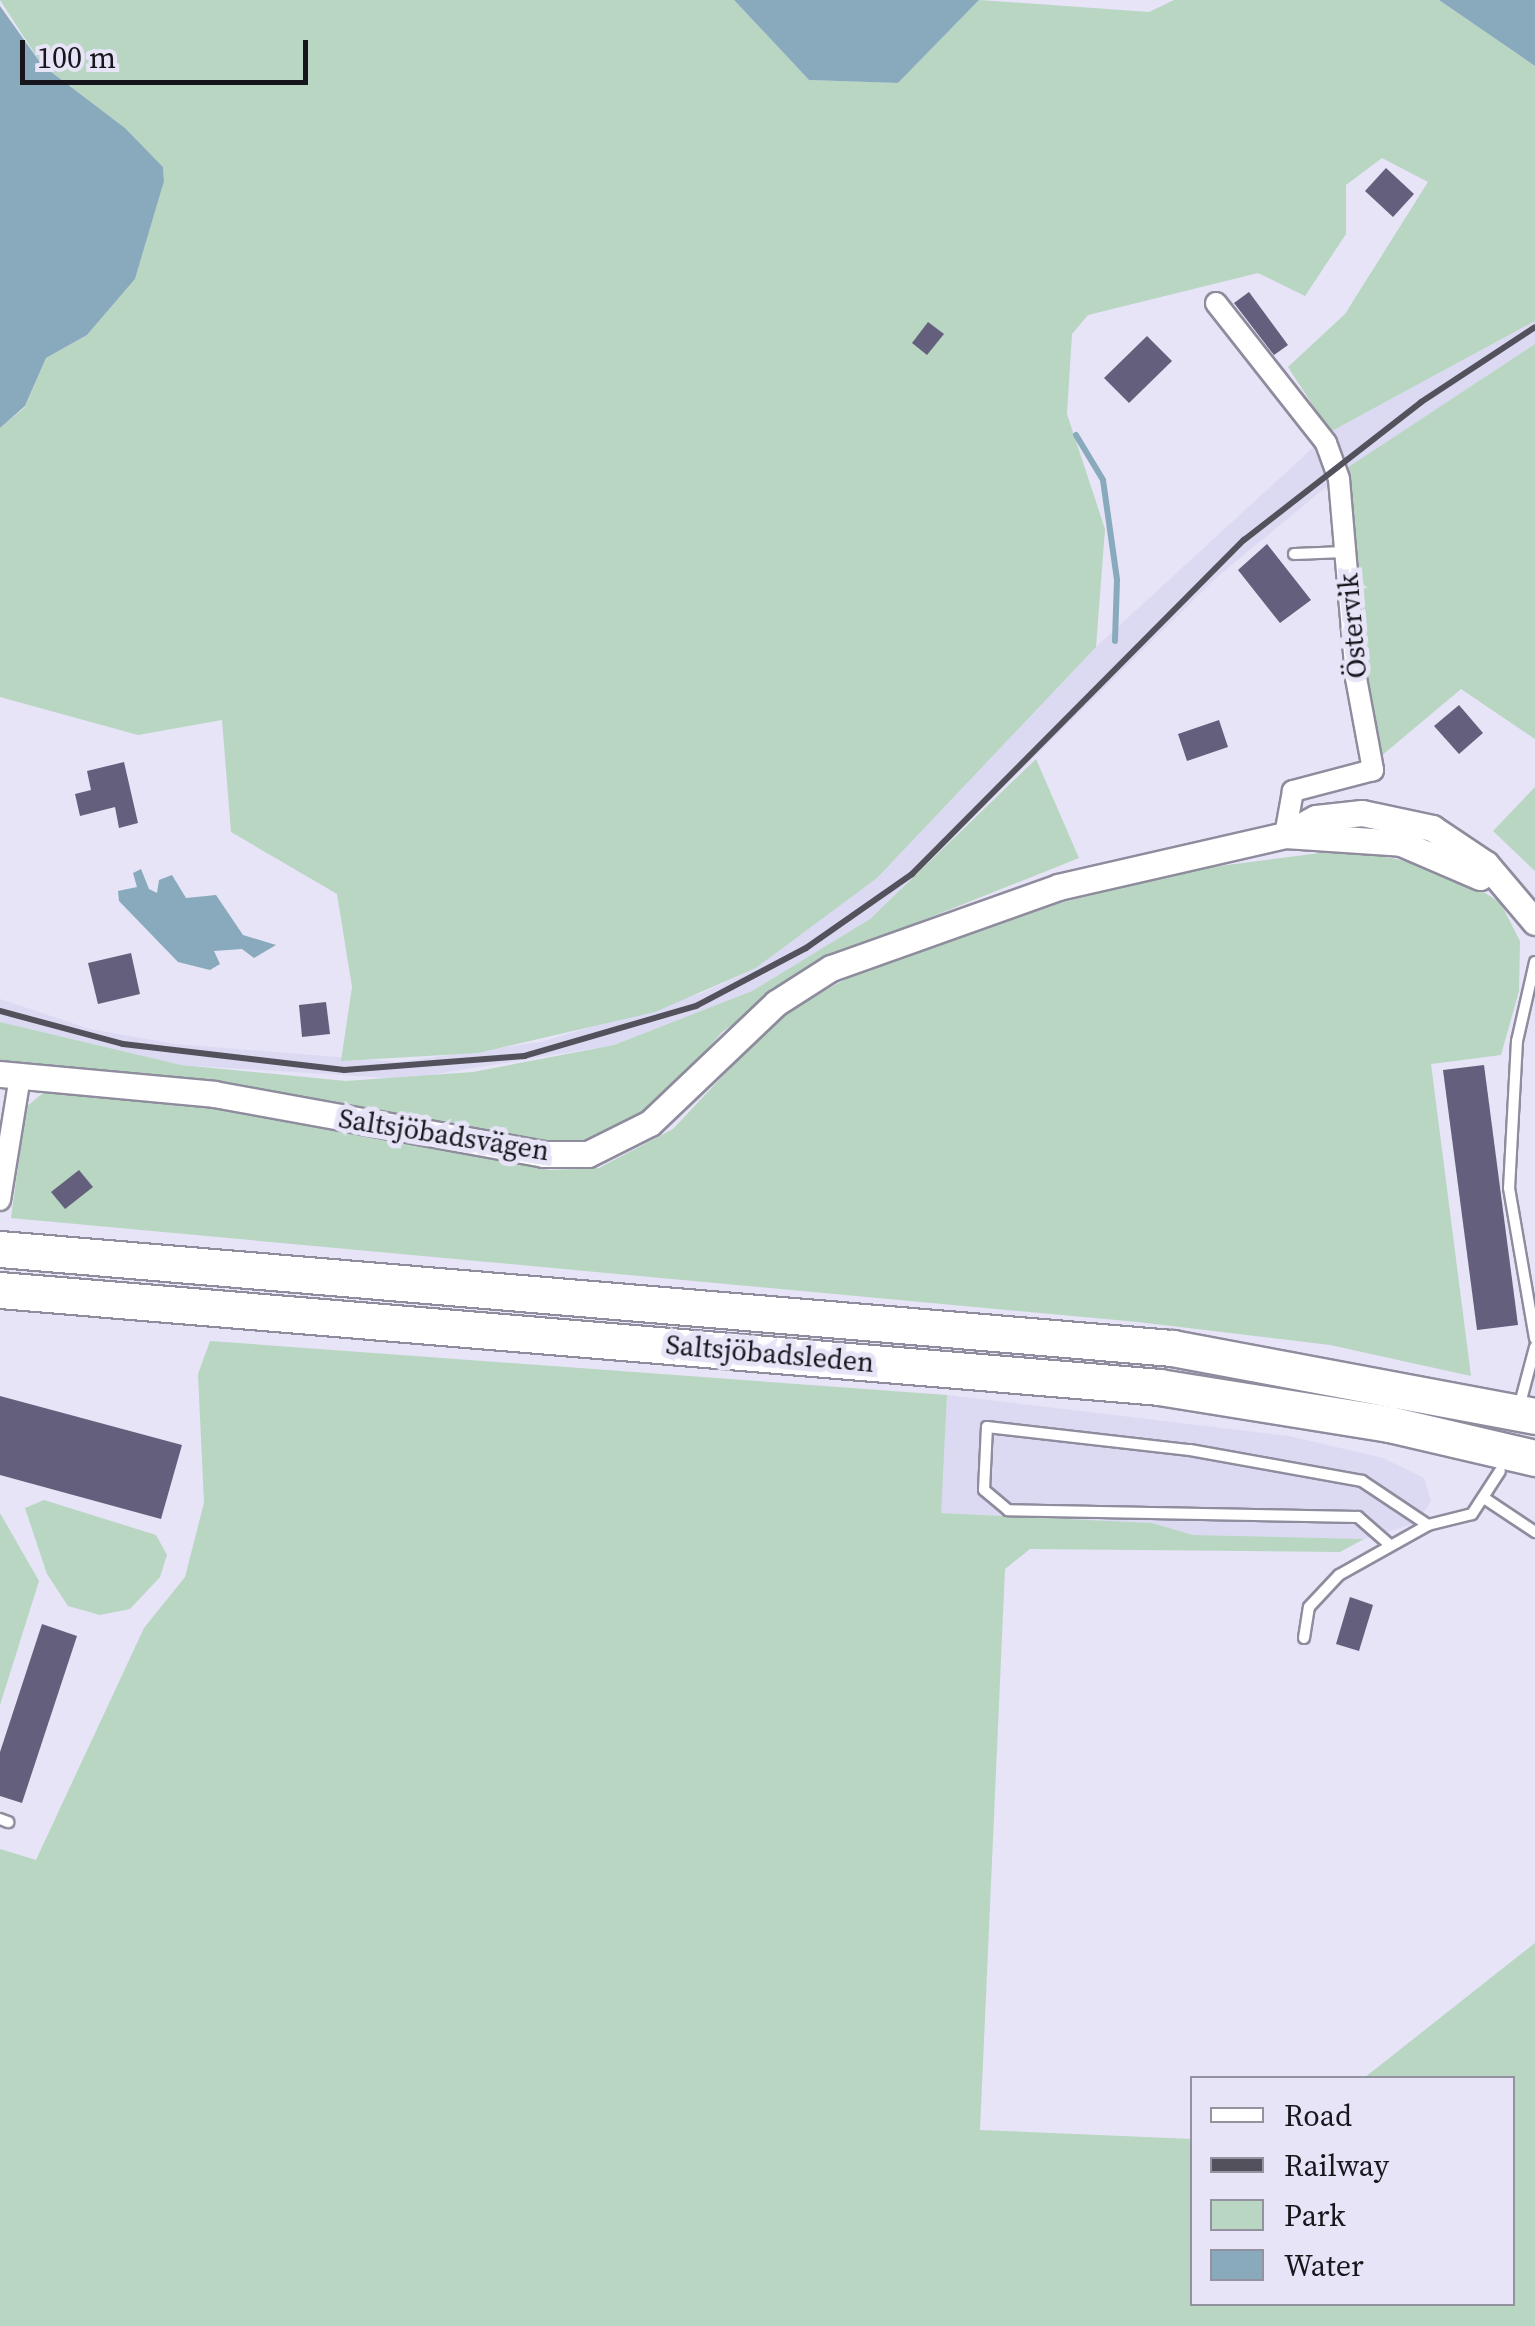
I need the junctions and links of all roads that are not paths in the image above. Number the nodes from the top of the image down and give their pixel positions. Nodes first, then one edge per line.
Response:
1 (1216, 302) dead end
2 (1345, 552) junction
3 (1294, 554) dead end
4 (1285, 835) junction
5 (1535, 922) edge
6 (1535, 962) edge
7 (7, 1079) edge
8 (0, 1200) edge
9 (0, 1249) edge
10 (0, 1290) edge
11 (1535, 1338) edge
12 (1535, 1347) edge
13 (1528, 1406) edge
14 (1535, 1458) edge
15 (1500, 1471) dead end
16 (1487, 1500) junction
17 (1428, 1524) junction
18 (1535, 1532) edge
19 (1390, 1546) junction
20 (1304, 1638) dead end

1 - 2 street, Östervik
2 - 3 lane
2 - 4 street, Östervik
4 - 5 street, Saltsjöbadsvägen
4 - 7 street, Saltsjöbadsvägen
6 - 11 lane
7 - 8 street
9 - 13 highway, Saltsjöbadsleden
10 - 14 highway, Saltsjöbadsleden
12 - 13 lane
15 - 16 lane
16 - 17 lane
16 - 18 lane
17 - 19 lane
17 - 19 lane
19 - 20 lane

